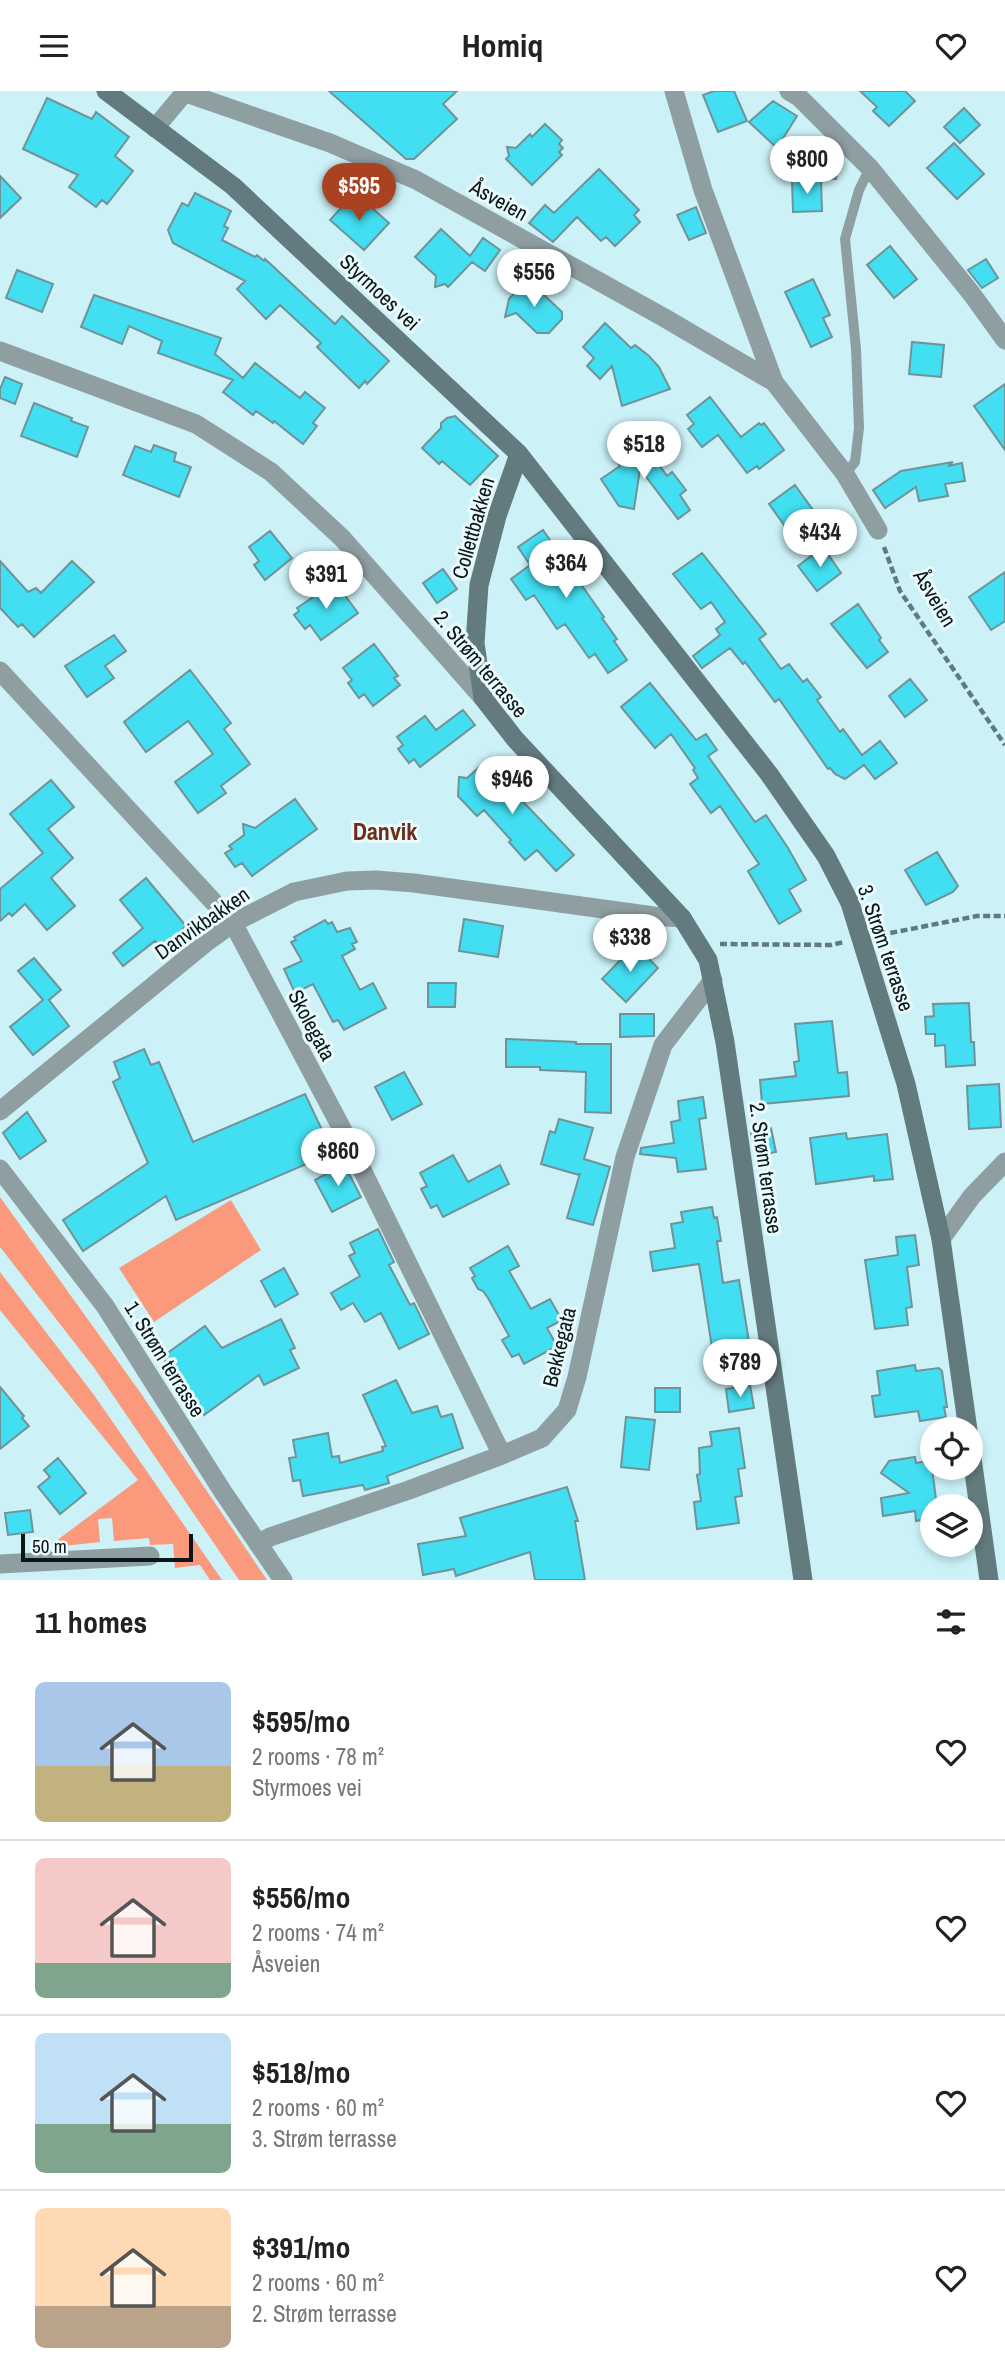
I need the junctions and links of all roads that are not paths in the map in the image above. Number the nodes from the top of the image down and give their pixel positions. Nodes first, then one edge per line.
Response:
1 (106, 91) edge
2 (674, 91) edge
3 (789, 91) edge
4 (186, 92) edge
5 (155, 128) junction
6 (870, 168) junction
7 (1005, 340) edge
8 (0, 351) edge
9 (774, 382) junction
10 (519, 454) junction
11 (845, 474) junction
12 (878, 530) road end
13 (0, 671) edge
14 (483, 698) junction
15 (682, 918) junction
16 (233, 923) junction
17 (713, 980) junction
18 (0, 1111) edge
19 (1005, 1161) edge
20 (0, 1169) edge
21 (941, 1239) junction
22 (966, 1417) edge
23 (502, 1455) junction
24 (975, 1480) edge
25 (258, 1544) junction
26 (150, 1556) dead end
27 (0, 1564) edge
28 (21, 1572) edge
29 (283, 1580) edge
30 (803, 1580) edge
31 (989, 1580) edge

1 - 5 main road, Styrmoes vei
2 - 9 street, Åsveien
3 - 6 street
4 - 5 street
4 - 9 street, Åsveien
5 - 10 main road, Styrmoes vei
6 - 7 street
6 - 11 lane
8 - 14 street, 2. Strøm terrasse
9 - 11 street, Åsveien
10 - 14 main road, Collettbakken
10 - 21 main road, 3. Strøm terrasse
11 - 12 street, Åsveien
13 - 16 street, Skolegata
14 - 15 main road, 2. Strøm terrasse
15 - 16 street, Danvikbakken
15 - 17 main road, 2. Strøm terrasse
16 - 18 street, Danvikbakken
16 - 23 street, Skolegata
17 - 23 street, Bekkegata
17 - 30 main road, 2. Strøm terrasse
19 - 21 street
20 - 25 street, 1. Strøm terrasse
21 - 22 main road, 3. Strøm terrasse
23 - 25 street, Bekkegata
24 - 31 main road
25 - 29 street, 1. Strøm terrasse
26 - 28 street
27 - 28 street

